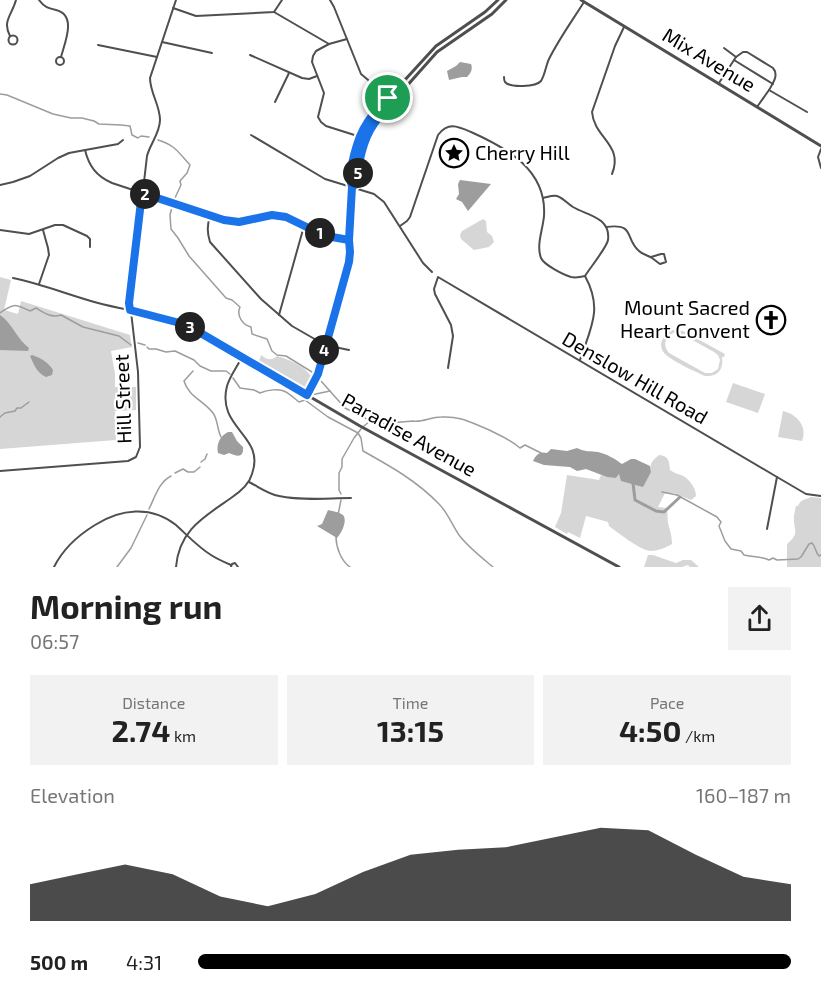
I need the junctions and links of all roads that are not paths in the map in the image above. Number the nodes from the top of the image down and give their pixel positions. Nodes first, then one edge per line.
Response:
1 (16, 0) edge
2 (39, 0) edge
3 (176, 0) edge
4 (282, 0) edge
5 (330, 0) edge
6 (502, 1) edge
7 (582, 1) edge
8 (174, 8) junction
9 (274, 12) junction
10 (624, 27) junction
11 (459, 30) junction
12 (462, 35) junction
13 (10, 36) dead end
14 (347, 39) junction
15 (162, 42) junction
16 (440, 43) junction
17 (329, 44) junction
18 (98, 45) dead end
19 (443, 48) junction
20 (724, 48) dead end
21 (212, 53) dead end
22 (250, 55) dead end
23 (61, 57) dead end
24 (157, 57) junction
25 (735, 58) junction
26 (289, 73) junction
27 (317, 76) junction
28 (504, 77) dead end
29 (719, 83) junction
30 (772, 84) junction
31 (769, 90) junction
32 (388, 98) junction
33 (393, 101) junction
34 (275, 102) dead end
35 (757, 107) junction
36 (807, 112) dead end
37 (250, 135) dead end
38 (361, 137) junction
39 (367, 139) junction
40 (123, 140) dead end
41 (821, 147) edge
42 (85, 150) junction
43 (821, 168) edge
44 (612, 174) dead end
45 (0, 185) edge
46 (352, 187) junction
47 (142, 193) junction
48 (542, 199) junction
49 (210, 216) junction
50 (304, 226) junction
51 (400, 226) junction
52 (605, 227) junction
53 (0, 230) edge
54 (43, 230) junction
55 (349, 240) junction
56 (90, 247) dead end
57 (651, 257) junction
58 (432, 272) dead end
59 (585, 276) junction
60 (13, 278) dead end
61 (39, 284) junction
62 (130, 310) junction
63 (279, 315) junction
64 (326, 345) junction
65 (349, 350) dead end
66 (242, 357) junction
67 (580, 360) junction
68 (448, 368) dead end
69 (307, 395) junction
70 (0, 471) edge
71 (777, 477) junction
72 (249, 482) junction
73 (821, 496) edge
74 (351, 498) dead end
75 (767, 529) dead end
76 (187, 534) junction
77 (231, 566) edge
78 (54, 567) edge
79 (176, 567) edge
80 (238, 567) edge
81 (619, 567) edge

1 - 13 street
2 - 23 street
3 - 8 street
4 - 9 street
5 - 14 street
6 - 11 street
6 - 12 street
7 - 10 street, Mix Avenue
7 - 28 street
8 - 9 street
8 - 15 street
9 - 17 street
10 - 29 street, Mix Avenue
10 - 44 street
11 - 12 street
11 - 16 street
12 - 19 street
14 - 17 street
14 - 32 street
15 - 21 street
15 - 24 street
16 - 19 street
16 - 32 street
17 - 27 street
18 - 24 street
19 - 33 street
20 - 25 street
22 - 26 street
24 - 47 street
25 - 29 street
25 - 30 street
25 - 30 street
26 - 27 street
26 - 34 street
27 - 38 street
29 - 35 street, Mix Avenue
30 - 31 street
31 - 35 street
31 - 36 street
32 - 33 street
32 - 38 street
33 - 39 street
35 - 41 street, Mix Avenue
37 - 46 street
38 - 39 street
38 - 46 street
39 - 46 street
40 - 42 street
41 - 43 street
42 - 45 street
42 - 47 street
46 - 51 street
46 - 55 street
47 - 49 street
47 - 62 street
48 - 51 street
48 - 52 street
48 - 59 street
49 - 50 street
49 - 63 street
50 - 55 street
50 - 63 street
51 - 58 street
52 - 57 street
52 - 59 street
53 - 54 street
54 - 56 street
54 - 61 street
55 - 64 street
57 - 57 street
59 - 67 street
60 - 61 street, Paradise Avenue
61 - 62 street, Paradise Avenue
62 - 66 street, Paradise Avenue
62 - 70 street, Hill Street
63 - 64 street
64 - 65 street
64 - 69 street
66 - 69 street, Paradise Avenue
66 - 72 street
67 - 68 street, Denslow Hill Road
67 - 71 street, Denslow Hill Road
69 - 81 street, Paradise Avenue
71 - 73 street, Denslow Hill Road
71 - 75 street
72 - 74 street
72 - 76 street
76 - 77 street
76 - 78 street
76 - 79 street
77 - 80 street

